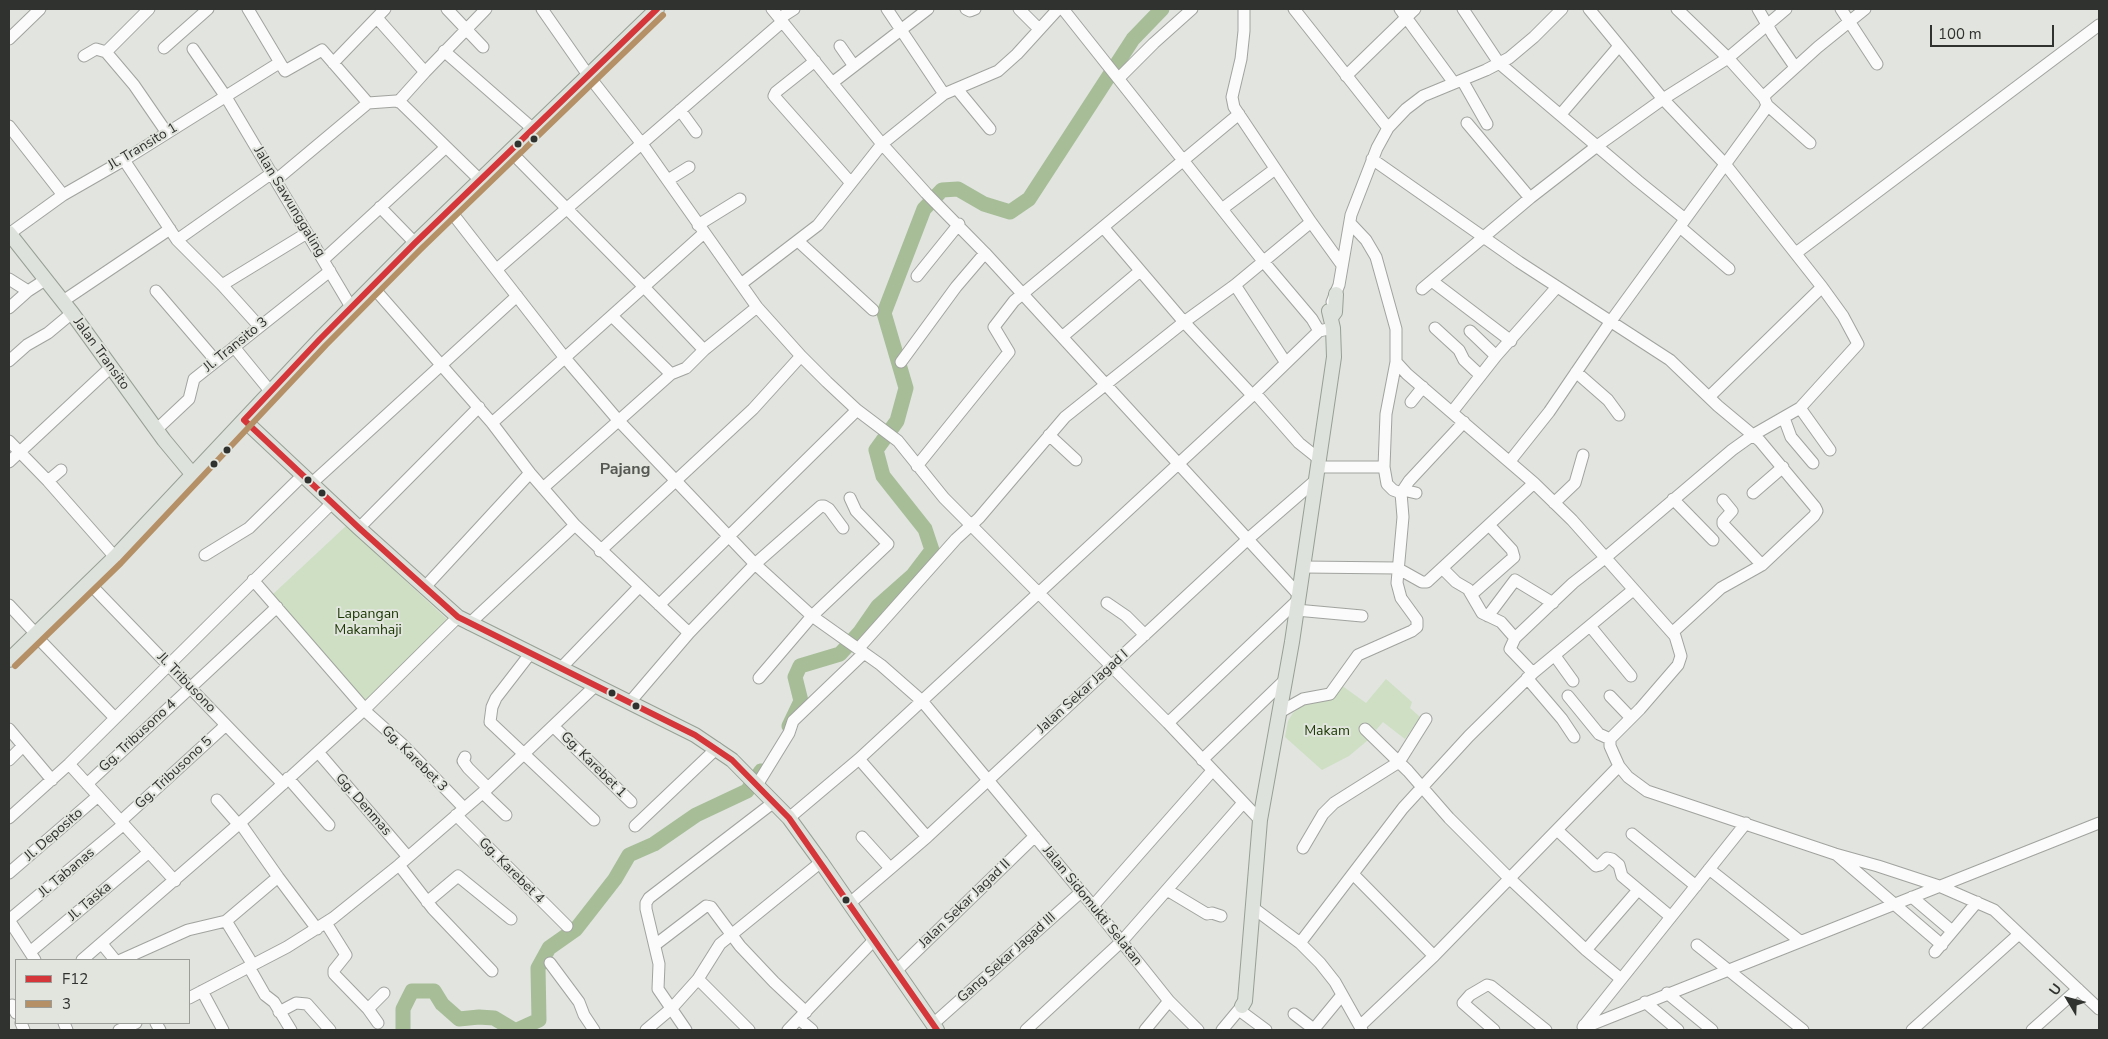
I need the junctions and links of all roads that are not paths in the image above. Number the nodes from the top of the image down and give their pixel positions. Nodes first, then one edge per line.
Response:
1 (40, 9) edge
2 (149, 9) edge
3 (248, 9) edge
4 (447, 9) edge
5 (486, 9) edge
6 (542, 9) edge
7 (657, 9) edge
8 (794, 9) edge
9 (887, 9) edge
10 (928, 9) edge
11 (966, 9) edge
12 (974, 9) edge
13 (1019, 9) edge
14 (1058, 9) edge
15 (1063, 9) edge
16 (1192, 9) edge
17 (1244, 9) edge
18 (1294, 9) edge
19 (1463, 9) edge
20 (1562, 9) edge
21 (1589, 9) edge
22 (1677, 9) edge
23 (1758, 9) edge
24 (1786, 9) edge
25 (1841, 9) edge
26 (1865, 9) edge
27 (200, 11) edge
28 (1407, 11) edge
29 (381, 13) edge
30 (778, 16) edge
31 (1850, 22) junction
32 (1767, 25) junction
33 (2099, 25) edge
34 (1039, 29) junction
35 (466, 30) junction
36 (901, 30) junction
37 (9, 39) edge
38 (840, 46) dead end
39 (1619, 46) junction
40 (483, 47) dead end
41 (164, 48) dead end
42 (193, 49) dead end
43 (444, 51) junction
44 (106, 52) junction
45 (84, 56) dead end
46 (1728, 58) junction
47 (815, 61) junction
48 (279, 63) junction
49 (333, 63) junction
50 (1499, 63) junction
51 (1877, 64) dead end
52 (854, 66) junction
53 (1795, 67) junction
54 (424, 72) junction
55 (588, 75) junction
56 (1346, 76) junction
57 (1118, 77) junction
58 (1458, 82) junction
59 (832, 83) junction
60 (957, 89) junction
61 (944, 94) junction
62 (226, 97) junction
63 (1663, 99) junction
64 (1766, 101) junction
65 (398, 102) junction
66 (368, 104) junction
67 (680, 110) junction
68 (1239, 114) junction
69 (1561, 114) junction
70 (1467, 124) dead end
71 (1487, 124) dead end
72 (9, 126) edge
73 (532, 128) junction
74 (1388, 128) junction
75 (990, 129) dead end
76 (696, 132) dead end
77 (167, 133) junction
78 (1810, 143) dead end
79 (642, 144) junction
80 (882, 144) junction
81 (1597, 146) junction
82 (445, 148) junction
83 (510, 151) junction
84 (1372, 158) junction
85 (124, 160) junction
86 (1184, 161) junction
87 (1726, 164) junction
88 (689, 167) dead end
89 (1275, 169) junction
90 (274, 176) junction
91 (480, 180) junction
92 (668, 180) junction
93 (851, 183) junction
94 (63, 195) junction
95 (1530, 198) junction
96 (740, 199) dead end
97 (380, 206) junction
98 (567, 208) junction
99 (1222, 209) junction
100 (449, 210) junction
101 (1311, 222) junction
102 (1350, 223) junction
103 (1683, 223) junction
104 (959, 224) junction
105 (1103, 227) junction
106 (170, 229) junction
107 (701, 229) junction
108 (307, 233) junction
109 (9, 234) edge
110 (1484, 238) junction
111 (178, 240) junction
112 (798, 241) junction
113 (415, 243) junction
114 (985, 253) junction
115 (1796, 253) junction
116 (323, 260) junction
117 (1264, 261) junction
118 (1342, 265) junction
119 (497, 269) junction
120 (1729, 269) dead end
121 (330, 271) junction
122 (1140, 271) junction
123 (917, 276) dead end
124 (9, 279) edge
125 (45, 280) junction
126 (1432, 281) junction
127 (741, 284) junction
128 (222, 285) junction
129 (1234, 285) junction
130 (372, 286) junction
131 (644, 287) junction
132 (1557, 287) junction
133 (1822, 287) junction
134 (1422, 289) dead end
135 (28, 291) junction
136 (156, 291) dead end
137 (1021, 294) junction
138 (1336, 294) joint
139 (517, 296) junction
140 (62, 301) junction
141 (351, 307) junction
142 (757, 307) junction
143 (9, 308) edge
144 (873, 310) dead end
145 (72, 313) junction
146 (612, 316) junction
147 (1331, 318) junction
148 (1312, 319) junction
149 (1611, 321) junction
150 (1184, 322) junction
151 (259, 326) junction
152 (1436, 328) dead end
153 (1319, 331) junction
154 (1470, 331) dead end
155 (1062, 337) junction
156 (1511, 341) junction
157 (234, 347) junction
158 (704, 350) junction
159 (801, 356) junction
160 (1496, 356) junction
161 (564, 358) junction
162 (9, 361) edge
163 (216, 361) junction
164 (901, 362) dead end
165 (1396, 362) junction
166 (1286, 363) junction
167 (441, 364) junction
168 (111, 366) junction
169 (1576, 372) junction
170 (671, 374) junction
171 (1480, 375) junction
172 (1107, 385) junction
173 (1423, 387) junction
174 (270, 391) junction
175 (1254, 394) junction
176 (1709, 397) junction
177 (1411, 402) dead end
178 (479, 407) junction
179 (1800, 408) junction
180 (857, 410) junction
181 (1452, 412) junction
182 (1619, 415) dead end
183 (1784, 418) junction
184 (244, 420) junction
185 (618, 420) junction
186 (1464, 422) junction
187 (492, 423) junction
188 (156, 430) junction
189 (1049, 434) junction
190 (1753, 435) junction
191 (9, 441) edge
192 (1830, 450) dead end
193 (19, 452) junction
194 (1583, 455) dead end
195 (1076, 460) dead end
196 (1510, 461) junction
197 (9, 462) edge
198 (1179, 462) junction
199 (1812, 464) dead end
200 (917, 466) junction
201 (1384, 467) junction
202 (1783, 467) junction
203 (1318, 469) junction
204 (61, 470) dead end
205 (530, 473) junction
206 (193, 475) junction
207 (308, 479) junction
208 (675, 480) junction
209 (48, 481) junction
210 (1534, 483) junction
211 (543, 488) junction
212 (1402, 491) junction
213 (1416, 493) dead end
214 (1753, 493) dead end
215 (850, 498) dead end
216 (1673, 499) junction
217 (1722, 500) dead end
218 (332, 503) junction
219 (1554, 503) junction
220 (575, 525) junction
221 (971, 525) junction
222 (1489, 525) junction
223 (359, 528) junction
224 (844, 528) dead end
225 (729, 537) junction
226 (1248, 539) junction
227 (1713, 540) dead end
228 (600, 551) junction
229 (205, 555) dead end
230 (115, 557) junction
231 (1605, 558) junction
232 (755, 564) junction
233 (1762, 565) junction
234 (1303, 567) junction
235 (1397, 568) junction
236 (1443, 569) junction
237 (254, 580) junction
238 (88, 583) junction
239 (424, 588) junction
240 (639, 588) junction
241 (1633, 590) junction
242 (1038, 593) junction
243 (1296, 593) junction
244 (1472, 594) junction
245 (1108, 602) dead end
246 (1553, 603) junction
247 (9, 605) edge
248 (659, 605) junction
249 (277, 607) junction
250 (812, 616) junction
251 (1362, 616) dead end
252 (1488, 616) junction
253 (464, 621) junction
254 (1590, 626) junction
255 (1673, 632) junction
256 (689, 633) junction
257 (36, 635) junction
258 (1145, 635) junction
259 (1515, 638) junction
260 (858, 649) junction
261 (530, 654) junction
262 (1554, 656) junction
263 (9, 660) edge
264 (168, 664) junction
265 (1112, 667) junction
266 (560, 669) junction
267 (1530, 676) junction
268 (1631, 676) dead end
269 (759, 678) dead end
270 (1286, 679) junction
271 (1573, 681) dead end
272 (595, 686) junction
273 (190, 688) junction
274 (1568, 696) dead end
275 (1610, 696) dead end
276 (922, 701) junction
277 (630, 702) junction
278 (365, 709) junction
279 (1280, 712) junction
280 (115, 718) junction
281 (1631, 718) junction
282 (1426, 719) dead end
283 (1168, 723) junction
284 (226, 725) junction
285 (554, 727) junction
286 (9, 729) edge
287 (1365, 729) dead end
288 (1574, 737) dead end
289 (1610, 739) junction
290 (23, 746) junction
291 (717, 748) junction
292 (318, 752) junction
293 (526, 754) junction
294 (465, 757) dead end
295 (859, 759) junction
296 (9, 760) edge
297 (1202, 760) junction
298 (1399, 762) junction
299 (69, 764) junction
300 (1619, 766) junction
301 (1212, 771) junction
302 (52, 780) junction
303 (988, 780) junction
304 (286, 781) junction
305 (87, 784) junction
306 (756, 784) junction
307 (1421, 788) junction
308 (485, 790) junction
309 (98, 796) junction
310 (217, 800) dead end
311 (631, 802) dead end
312 (774, 802) junction
313 (1263, 802) junction
314 (1245, 805) junction
315 (460, 812) junction
316 (506, 815) dead end
317 (9, 818) edge
318 (789, 818) junction
319 (594, 820) dead end
320 (1260, 820) junction
321 (123, 823) junction
322 (1746, 823) junction
323 (2099, 823) edge
324 (239, 824) junction
325 (329, 825) dead end
326 (635, 826) dead end
327 (1557, 830) junction
328 (1632, 834) dead end
329 (1035, 836) junction
330 (862, 837) dead end
331 (927, 837) junction
332 (1303, 848) dead end
333 (149, 852) junction
334 (1836, 854) junction
335 (404, 861) junction
336 (821, 862) junction
337 (890, 868) junction
338 (1709, 869) junction
339 (9, 873) edge
340 (1353, 874) junction
341 (1508, 878) junction
342 (280, 880) junction
343 (175, 881) junction
344 (1696, 886) junction
345 (1939, 886) junction
346 (1166, 890) junction
347 (1638, 890) junction
348 (1081, 892) junction
349 (1912, 897) junction
350 (428, 902) junction
351 (1977, 902) junction
352 (850, 903) junction
353 (1893, 905) junction
354 (1093, 906) junction
355 (1252, 907) junction
356 (1221, 916) dead end
357 (1671, 917) junction
358 (511, 919) dead end
359 (9, 920) edge
360 (226, 921) junction
361 (321, 926) junction
362 (567, 926) dead end
363 (1952, 931) junction
364 (2019, 934) junction
365 (732, 935) junction
366 (874, 940) junction
367 (1122, 941) junction
368 (1800, 941) junction
369 (1300, 943) junction
370 (102, 944) junction
371 (654, 945) junction
372 (1697, 945) dead end
373 (1586, 950) junction
374 (32, 956) edge
375 (1434, 956) junction
376 (83, 959) edge
377 (114, 959) edge
378 (123, 959) edge
379 (550, 963) dead end
380 (251, 966) junction
381 (1726, 970) junction
382 (492, 971) dead end
383 (896, 971) junction
384 (698, 979) junction
385 (1620, 979) junction
386 (2078, 989) junction
387 (202, 991) junction
388 (384, 993) dead end
389 (1667, 993) junction
390 (1342, 995) junction
391 (190, 997) edge
392 (1169, 1001) junction
393 (1645, 1002) junction
394 (672, 1008) junction
395 (1241, 1008) junction
396 (2099, 1009) edge
397 (368, 1010) junction
398 (280, 1012) junction
399 (1294, 1014) dead end
400 (802, 1016) junction
401 (134, 1024) edge
402 (378, 1024) dead end
403 (935, 1027) edge
404 (1361, 1028) edge
405 (1586, 1028) edge
406 (119, 1030) edge
407 (223, 1030) edge
408 (292, 1030) edge
409 (330, 1030) edge
410 (594, 1030) edge
411 (646, 1030) edge
412 (686, 1030) edge
413 (749, 1030) edge
414 (788, 1030) edge
415 (812, 1030) edge
416 (1026, 1030) edge
417 (1145, 1030) edge
418 (1198, 1030) edge
419 (1222, 1030) edge
420 (1266, 1030) edge
421 (1314, 1030) edge
422 (1494, 1030) edge
423 (1546, 1030) edge
424 (1678, 1030) edge
425 (1712, 1030) edge
426 (1803, 1030) edge
427 (1912, 1030) edge
428 (2032, 1030) edge

1 - 37 street
2 - 44 street
3 - 48 street
4 - 35 street
5 - 35 street
6 - 55 street
7 - 55 main road
8 - 30 street
9 - 36 street
10 - 36 street
11 - 12 street
13 - 34 street
14 - 34 street
15 - 57 street
16 - 57 street
17 - 68 street
18 - 56 street
19 - 50 street
20 - 50 street
21 - 39 street
22 - 46 street
23 - 32 street
24 - 32 street
25 - 31 street
26 - 31 street
27 - 41 street
28 - 56 street
28 - 58 street
29 - 49 street
29 - 54 street
30 - 47 street
30 - 67 street
31 - 51 street
31 - 53 street
32 - 46 street
32 - 53 street
33 - 115 street
34 - 60 street
35 - 40 street
35 - 43 street
36 - 52 street
36 - 61 street
38 - 52 street
39 - 63 street
39 - 69 street
42 - 62 street, Jalan Sawunggaling
43 - 54 street
43 - 73 street
44 - 45 street
44 - 77 street
46 - 63 street
46 - 64 street
47 - 59 street
47 - 93 street
48 - 49 street
48 - 62 street, Jl. Transito 1
49 - 66 street
50 - 58 street
50 - 69 street
52 - 59 street
53 - 64 street
54 - 65 street
55 - 73 main road
55 - 79 street
56 - 74 street
57 - 86 street
58 - 71 street
58 - 74 street
59 - 80 street
60 - 61 street
60 - 75 street
61 - 80 street
62 - 77 street, Jl. Transito 1
62 - 90 street, Jalan Sawunggaling
63 - 81 street
63 - 87 street
64 - 78 street
64 - 87 street
65 - 66 street
65 - 82 street
66 - 90 street
67 - 76 street
67 - 79 street
68 - 86 street
68 - 89 street
69 - 81 street
70 - 95 street
72 - 94 street
73 - 83 main road
74 - 84 street
77 - 85 street, Jl. Transito 1
79 - 92 street
79 - 98 street
80 - 93 street
80 - 104 street
81 - 95 street
81 - 103 street
82 - 91 street
82 - 97 street
83 - 91 main road
83 - 98 street
84 - 102 street
84 - 110 street
85 - 94 street, Jl. Transito 1
85 - 106 street
86 - 99 street
86 - 105 street
87 - 103 street
87 - 115 street
88 - 92 street
89 - 99 street
89 - 101 street
90 - 108 street, Jalan Sawunggaling
90 - 111 street
91 - 100 main road
92 - 107 street
93 - 112 street
94 - 109 street, Jl. Transito 1
95 - 110 street
96 - 107 street
97 - 113 street
97 - 116 street
98 - 119 street
98 - 131 street
99 - 117 street
100 - 113 main road
100 - 119 street, Jalan Sidomukti Selatan
101 - 117 street
101 - 118 street
102 - 118 street
102 - 165 street
103 - 120 street
103 - 149 street
104 - 114 street
104 - 123 street
105 - 122 street
105 - 137 street
106 - 111 street
106 - 140 street
107 - 127 street
107 - 131 street
108 - 116 street, Jalan Sawunggaling
108 - 128 street
109 - 125 main road, Jalan Transito
110 - 126 street
110 - 132 street
111 - 128 street
112 - 127 street
112 - 144 street
113 - 130 main road
114 - 137 street
114 - 164 street
115 - 133 street
116 - 121 street, Jalan Sawunggaling
117 - 129 street
117 - 148 street
118 - 138 street
119 - 139 street, Jalan Sidomukti Selatan
121 - 141 street, Jalan Sawunggaling
121 - 151 street, Jl. Transito 3
122 - 150 street
122 - 155 street
124 - 135 street
125 - 135 street
125 - 140 main road, Jalan Transito
126 - 134 street
126 - 156 street
127 - 142 street
128 - 151 street
129 - 150 street
129 - 166 street
130 - 141 main road
130 - 167 street
131 - 146 street
131 - 158 street
132 - 149 street
132 - 156 street
133 - 176 street
133 - 179 street
135 - 143 street
136 - 163 street
137 - 155 street
137 - 200 street
138 - 147 main road
139 - 161 street, Jalan Sidomukti Selatan
139 - 167 street
140 - 145 main road, Jalan Transito
141 - 174 main road
142 - 158 street
142 - 159 street
145 - 162 street
145 - 168 main road, Jalan Transito
146 - 161 street
146 - 170 street
147 - 148 street
147 - 153 street
147 - 203 main road
148 - 153 street
149 - 169 street
149 - 176 street
150 - 172 street
150 - 175 street
151 - 157 street, Jl. Transito 3
152 - 171 street
153 - 166 street
154 - 160 street
155 - 172 street
156 - 160 street
157 - 163 street, Jl. Transito 3
157 - 174 street
158 - 170 street
159 - 180 street
159 - 208 street
160 - 171 street
161 - 185 street, Jalan Sidomukti Selatan
161 - 187 street
163 - 188 street, Jl. Transito 3
165 - 173 street
165 - 201 street
166 - 175 street
167 - 178 street
167 - 207 street
168 - 188 main road, Jalan Transito
168 - 193 street
169 - 182 street
169 - 196 street
170 - 185 street
171 - 181 street
172 - 189 street
172 - 198 street
173 - 177 street
173 - 181 street
174 - 184 main road
175 - 198 street
175 - 203 street
176 - 190 street
178 - 187 street
178 - 223 street
179 - 183 street
179 - 192 street
180 - 200 street
180 - 225 street
181 - 186 street
183 - 190 street
183 - 199 street
184 - 206 main road
184 - 207 main road
185 - 208 street, Jalan Sidomukti Selatan
185 - 211 street
186 - 196 street
186 - 212 street
187 - 205 street
188 - 206 main road, Jalan Transito
189 - 195 street
189 - 221 street
190 - 202 street
190 - 216 street
191 - 193 street
193 - 197 street
193 - 209 street
194 - 219 street
196 - 210 street
198 - 226 street
198 - 242 street
200 - 221 street
201 - 203 street
201 - 212 street
202 - 214 street
202 - 233 street
203 - 226 street, Jalan Sekar Jagad I
203 - 234 main road
204 - 209 street
205 - 211 street
205 - 239 street
206 - 230 main road
207 - 218 main road
207 - 229 street
208 - 225 street, Jalan Sidomukti Selatan
208 - 228 street
209 - 230 street
210 - 219 street
210 - 222 street
211 - 220 street
212 - 213 street
212 - 235 street
215 - 250 street
216 - 227 street
216 - 231 street
217 - 233 street
218 - 223 main road
218 - 237 street
219 - 231 street
220 - 228 street
220 - 253 street
221 - 242 street
221 - 260 street
222 - 236 street
222 - 244 street
223 - 239 main road
224 - 232 street
225 - 232 street, Jalan Sidomukti Selatan
225 - 248 street
226 - 243 street
226 - 258 street, Jalan Sekar Jagad I
228 - 240 street
230 - 238 main road
231 - 241 street
231 - 246 street
232 - 250 street, Jalan Sidomukti Selatan
232 - 256 street
233 - 255 street
234 - 235 street
234 - 243 main road
235 - 236 street
235 - 279 street
236 - 244 street
237 - 249 street, Gg. Karebet 3
237 - 264 street
238 - 257 main road
238 - 264 street, Jl. Tribusono
239 - 253 main road
240 - 248 street
240 - 266 street
241 - 254 street
241 - 255 street
242 - 265 street
242 - 276 street
243 - 251 street
243 - 270 main road
243 - 283 street
244 - 252 street
245 - 258 street
246 - 252 street
246 - 259 street
247 - 257 street
248 - 256 street
249 - 273 street, Gg. Tribusono 4
249 - 278 street, Gg. Karebet 3
250 - 260 street, Jalan Sidomukti Selatan
250 - 269 street
252 - 259 street
253 - 261 main road
253 - 278 street
254 - 262 street
254 - 268 street
255 - 281 street
256 - 277 street
257 - 263 main road
257 - 280 street
258 - 265 street, Jalan Sekar Jagad I
259 - 267 street
260 - 276 street, Jalan Sidomukti Selatan
260 - 306 street
261 - 266 main road
261 - 293 street
262 - 267 street
262 - 271 street
264 - 273 street, Jl. Tribusono
264 - 280 street
265 - 283 street
265 - 303 street, Jalan Sekar Jagad I
266 - 272 main road
267 - 288 street
267 - 307 street
270 - 279 main road
270 - 297 street
272 - 277 main road
272 - 285 street
273 - 284 street, Jl. Tribusono
273 - 305 street, Gg. Tribusono 4
274 - 289 street
275 - 281 street
276 - 295 street
276 - 303 street, Jalan Sidomukti Selatan
277 - 291 main road
278 - 292 street
278 - 315 street, Gg. Karebet 3
279 - 313 main road
280 - 299 street
281 - 289 street
282 - 298 street
283 - 297 street
284 - 304 street, Jl. Tribusono
284 - 321 street, Gg. Tribusono 5
285 - 293 street
285 - 311 street, Gg. Karebet 1
286 - 290 street
287 - 298 street
289 - 300 street
290 - 296 street
290 - 302 street
291 - 306 main road
291 - 326 street
292 - 304 street
292 - 335 street, Gg. Denmas
293 - 308 street
293 - 319 street
294 - 308 street
295 - 318 street
295 - 331 street
297 - 301 street
298 - 307 street
298 - 332 street
299 - 302 street
299 - 305 street
300 - 322 street
300 - 327 street
301 - 314 street
301 - 354 street
302 - 317 street
303 - 329 street, Jalan Sidomukti Selatan
303 - 331 street, Jalan Sekar Jagad I
304 - 324 street
304 - 325 street, Jl. Tribusono
305 - 309 street
306 - 312 main road
307 - 340 street
307 - 341 street
308 - 315 street
308 - 316 street
309 - 321 street
309 - 339 street, Jl. Deposito
310 - 324 street
312 - 318 main road
312 - 371 street
313 - 314 street
313 - 320 main road
314 - 320 street
314 - 346 street
315 - 335 street
315 - 362 street, Gg. Karebet 4
318 - 336 main road
320 - 355 main road
321 - 333 street
321 - 359 street, Jl. Tabanas
322 - 334 street
322 - 338 street
323 - 345 street
324 - 342 street
324 - 343 street
327 - 341 street
327 - 347 street
328 - 344 street
329 - 348 street, Jalan Sidomukti Selatan
329 - 383 street, Jalan Sekar Jagad II
330 - 337 street
331 - 337 street, Jalan Sekar Jagad I
333 - 343 street
333 - 374 street, Jl. Taska
334 - 345 street
334 - 353 street
335 - 350 street, Gg. Denmas
335 - 361 street
336 - 352 main road
336 - 365 street
337 - 352 street, Jalan Sekar Jagad I
338 - 344 street
338 - 368 street
340 - 369 street
340 - 375 street
341 - 373 street
341 - 375 street
342 - 360 street
342 - 361 street
343 - 370 street
344 - 357 street
345 - 349 street
345 - 351 street
346 - 356 street
346 - 367 street
347 - 357 street
347 - 373 street
348 - 354 street, Jalan Sidomukti Selatan
348 - 403 street, Gang Sekar Jagad III
349 - 353 street
349 - 363 street
350 - 358 street
350 - 382 street, Gg. Denmas
351 - 363 street
351 - 364 street
352 - 366 main road
353 - 363 street
353 - 368 street
354 - 367 street, Jalan Sidomukti Selatan
355 - 369 street
355 - 395 main road
357 - 385 street
359 - 374 street
360 - 378 street
360 - 380 street
361 - 380 street
361 - 397 street
364 - 386 street
364 - 427 street
365 - 371 street
365 - 384 street
365 - 400 street
366 - 383 main road
366 - 400 street
367 - 392 street, Jalan Sidomukti Selatan
367 - 416 street
368 - 381 street
369 - 390 street
370 - 376 street
370 - 377 street
371 - 394 street
372 - 381 street
373 - 385 street
375 - 404 street
379 - 410 street
380 - 387 street
380 - 398 street
381 - 389 street
381 - 426 street
383 - 403 main road
384 - 394 street
384 - 413 street
385 - 405 street
386 - 396 street
386 - 428 street
387 - 391 street
387 - 407 street
388 - 397 street
389 - 393 street
389 - 425 street
390 - 404 street
390 - 421 street
392 - 417 street
392 - 418 street, Jalan Sidomukti Selatan
393 - 405 street
393 - 424 street
394 - 411 street
394 - 412 street
395 - 419 street
395 - 420 street
397 - 402 street
398 - 408 street
398 - 409 street
399 - 421 street
400 - 414 street
400 - 415 street
401 - 406 street
422 - 423 street

